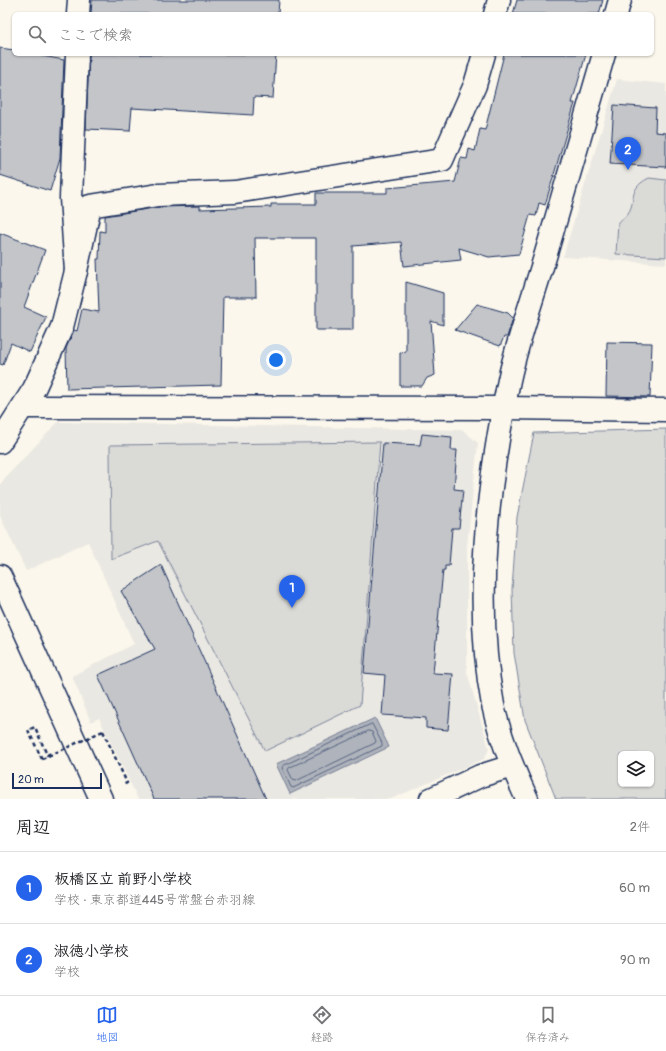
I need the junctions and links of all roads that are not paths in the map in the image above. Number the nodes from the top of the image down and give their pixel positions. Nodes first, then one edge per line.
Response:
1 (78, 0) edge
2 (499, 0) edge
3 (620, 0) edge
4 (78, 12) edge
5 (496, 12) edge
6 (617, 12) edge
7 (76, 56) edge
8 (483, 56) edge
9 (603, 56) edge
10 (76, 271) junction
11 (23, 407) junction
12 (504, 408) junction
13 (666, 410) edge
14 (0, 442) edge
15 (0, 576) edge
16 (512, 766) junction
17 (101, 799) edge
18 (431, 799) edge
19 (527, 799) edge

1 - 4 street
2 - 5 street
3 - 6 street
7 - 10 street
8 - 10 street
9 - 12 street
10 - 11 street
11 - 12 street
11 - 14 street
12 - 13 street
12 - 16 street
15 - 17 street
16 - 18 street
16 - 19 street

